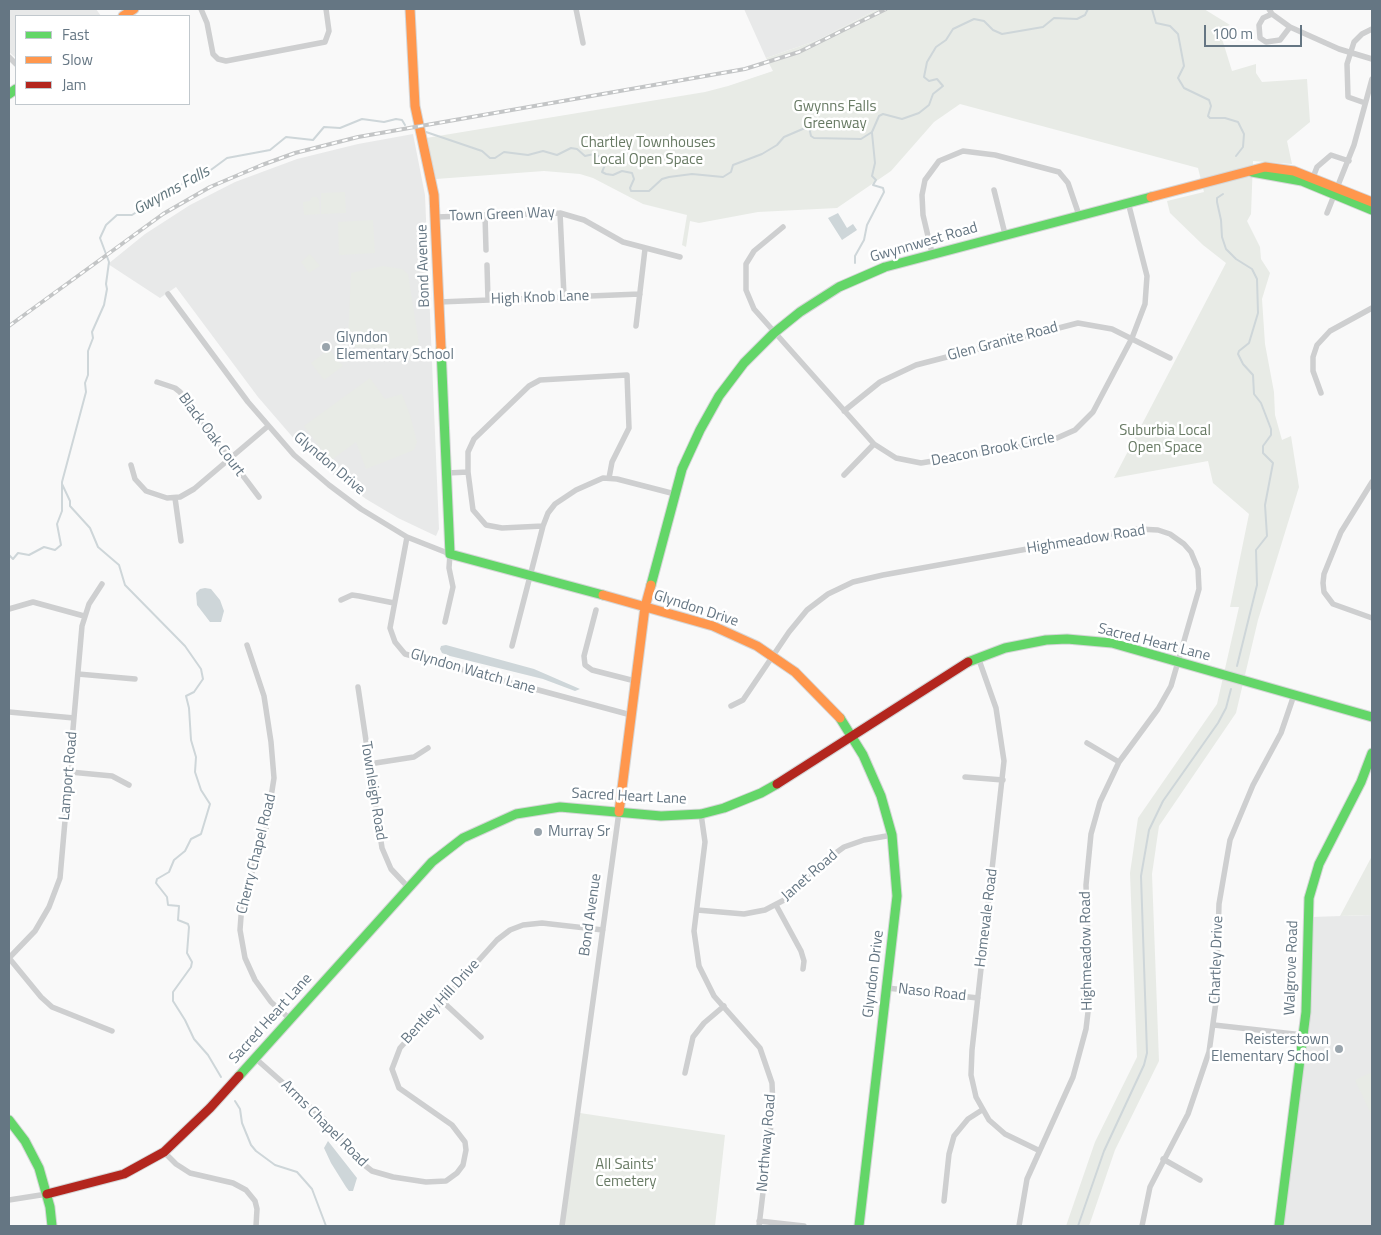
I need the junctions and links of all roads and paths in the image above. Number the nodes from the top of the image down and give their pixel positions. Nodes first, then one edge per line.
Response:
1 (201, 9) edge
2 (326, 9) edge
3 (410, 9) edge
4 (576, 9) edge
5 (1270, 12) edge
6 (1290, 27) junction
7 (1372, 29) edge
8 (583, 43) dead end
9 (1349, 52) junction
10 (1372, 59) edge
11 (1372, 79) edge
12 (1366, 103) junction
13 (1349, 161) junction
14 (1312, 181) junction
15 (994, 190) dead end
16 (1336, 191) junction
17 (1128, 202) junction
18 (1372, 202) edge
19 (1372, 210) edge
20 (560, 213) junction
21 (1327, 213) dead end
22 (485, 215) junction
23 (1078, 215) junction
24 (436, 217) junction
25 (784, 227) dead end
26 (1005, 234) junction
27 (645, 249) junction
28 (486, 250) dead end
29 (932, 253) junction
30 (680, 257) dead end
31 (487, 265) dead end
32 (168, 294) dead end
33 (640, 294) junction
34 (564, 296) junction
35 (488, 300) junction
36 (439, 302) junction
37 (1372, 308) edge
38 (636, 326) dead end
39 (774, 333) junction
40 (1132, 338) junction
41 (1170, 358) dead end
42 (157, 382) dead end
43 (1321, 393) dead end
44 (844, 411) junction
45 (267, 426) junction
46 (874, 444) junction
47 (231, 459) junction
48 (131, 465) dead end
49 (468, 472) junction
50 (447, 473) junction
51 (844, 474) dead end
52 (609, 478) junction
53 (1372, 482) edge
54 (674, 494) junction
55 (259, 497) dead end
56 (175, 498) junction
57 (543, 526) junction
58 (408, 537) junction
59 (182, 541) dead end
60 (450, 554) junction
61 (530, 576) junction
62 (102, 584) dead end
63 (341, 600) dead end
64 (394, 603) junction
65 (645, 607) junction
66 (9, 609) edge
67 (596, 610) dead end
68 (84, 616) junction
69 (1372, 618) edge
70 (445, 622) dead end
71 (247, 645) dead end
72 (512, 646) dead end
73 (773, 656) junction
74 (978, 657) junction
75 (1179, 662) junction
76 (78, 674) junction
77 (135, 678) dead end
78 (635, 681) junction
79 (358, 687) dead end
80 (1294, 695) junction
81 (731, 706) dead end
82 (9, 712) edge
83 (631, 715) junction
84 (1372, 717) edge
85 (74, 718) junction
86 (852, 736) junction
87 (1086, 743) dead end
88 (428, 748) dead end
89 (1372, 753) edge
90 (1119, 762) junction
91 (369, 764) junction
92 (70, 772) junction
93 (964, 777) dead end
94 (1003, 780) junction
95 (129, 785) dead end
96 (619, 812) junction
97 (701, 814) junction
98 (892, 835) junction
99 (408, 887) junction
100 (776, 905) junction
101 (697, 910) junction
102 (603, 930) junction
103 (9, 958) edge
104 (803, 970) dead end
105 (887, 988) junction
106 (978, 998) junction
107 (442, 1001) junction
108 (724, 1006) junction
109 (290, 1019) junction
110 (1214, 1025) junction
111 (112, 1031) dead end
112 (1302, 1035) junction
113 (481, 1037) dead end
114 (255, 1058) junction
115 (685, 1073) dead end
116 (982, 1110) junction
117 (9, 1120) edge
118 (1038, 1150) junction
119 (164, 1152) junction
120 (1163, 1159) junction
121 (457, 1173) joint
122 (1200, 1180) dead end
123 (47, 1194) junction
124 (9, 1200) edge
125 (944, 1201) dead end
126 (759, 1224) edge
127 (52, 1226) edge
128 (256, 1226) edge
129 (562, 1226) edge
130 (804, 1226) edge
131 (859, 1226) edge
132 (1019, 1226) edge
133 (1142, 1226) edge
134 (1279, 1226) edge

1 - 2 street
3 - 24 street, Bond Avenue
4 - 8 street
5 - 6 street
5 - 6 street
6 - 9 street
7 - 9 street
9 - 10 street
9 - 12 street
11 - 12 street
12 - 13 street
13 - 14 street
13 - 16 street
14 - 16 street, Gwynnwest Road
14 - 17 street, Gwynnwest Road
15 - 26 street
16 - 18 street, Gwynnwest Road
16 - 19 street, Gwynnwest Road
16 - 21 street
17 - 23 street, Gwynnwest Road
17 - 40 street, Deacon Brook Circle
20 - 22 street, Town Green Way
20 - 27 street, Town Green Way
20 - 34 street
22 - 24 street, Town Green Way
22 - 28 street
23 - 26 street, Gwynnwest Road
23 - 29 street
24 - 36 street, Bond Avenue
25 - 39 street, Deacon Brook Circle
26 - 29 street, Gwynnwest Road
27 - 30 street, Town Green Way
27 - 33 street
29 - 39 street, Gwynnwest Road
31 - 35 street
32 - 45 street, Glyndon Drive
33 - 34 street, High Knob Lane
33 - 38 street
34 - 35 street, High Knob Lane
35 - 36 street, High Knob Lane
36 - 50 street, Bond Avenue
37 - 43 street
39 - 44 street, Deacon Brook Circle
39 - 54 street, Gwynnwest Road
40 - 41 street, Glen Granite Road
40 - 44 street, Glen Granite Road
40 - 46 street, Deacon Brook Circle
42 - 47 street, Black Oak Court
44 - 46 street, Deacon Brook Circle
45 - 47 street
45 - 58 street, Glyndon Drive
46 - 51 street
47 - 55 street, Black Oak Court
47 - 56 street
48 - 56 street
49 - 50 street
49 - 52 street
49 - 57 street
50 - 60 street, Bond Avenue
52 - 54 street
52 - 57 street
53 - 69 street
54 - 65 street, Gwynnwest Road
56 - 59 street
57 - 61 street
58 - 60 street, Glyndon Drive
58 - 64 street, Glyndon Watch Lane
60 - 61 street, Glyndon Drive
60 - 70 street
61 - 65 street, Glyndon Drive
61 - 72 street
62 - 68 street, Lamport Road
63 - 64 street
64 - 83 street, Glyndon Watch Lane
65 - 73 street, Glyndon Drive
65 - 78 street, Bond Avenue
66 - 68 street
67 - 78 street
68 - 76 street, Lamport Road
71 - 109 street, Cherry Chapel Road
73 - 75 street, Highmeadow Road
73 - 81 street, Highmeadow Road
73 - 86 street, Glyndon Drive
74 - 75 street, Sacred Heart Lane
74 - 86 street, Sacred Heart Lane
74 - 94 street, Homevale Road
75 - 80 street, Sacred Heart Lane
75 - 90 street, Highmeadow Road
76 - 77 street
76 - 85 street, Lamport Road
78 - 83 street, Bond Avenue
79 - 91 street, Townleigh Road
80 - 84 street, Sacred Heart Lane
80 - 110 street, Chartley Drive
82 - 85 street
83 - 96 street, Bond Avenue
85 - 92 street, Lamport Road
86 - 97 street, Sacred Heart Lane
86 - 98 street, Glyndon Drive
87 - 90 street
88 - 91 street
89 - 112 street, Walgrove Road
90 - 118 street, Highmeadow Road
91 - 99 street, Townleigh Road
92 - 95 street
92 - 103 street, Lamport Road
93 - 94 street
94 - 106 street, Homevale Road
96 - 97 street, Sacred Heart Lane
96 - 99 street, Sacred Heart Lane
96 - 102 street, Bond Avenue
97 - 101 street, Northway Road
98 - 100 street, Janet Road
98 - 105 street, Glyndon Drive
99 - 109 street, Sacred Heart Lane
100 - 101 street, Janet Road
100 - 104 street
101 - 108 street, Northway Road
102 - 107 street, Bentley Hill Drive
102 - 129 street, Bond Avenue
103 - 111 street
105 - 106 street, Naso Road
105 - 131 street, Glyndon Drive
106 - 116 street, Homevale Road
107 - 113 street
107 - 121 street, Bentley Hill Drive
108 - 115 street
108 - 126 street, Northway Road
109 - 114 street, Sacred Heart Lane
110 - 112 street
110 - 120 street, Chartley Drive
112 - 134 street, Walgrove Road
114 - 119 street, Sacred Heart Lane
114 - 121 street, Arms Chapel Road
116 - 118 street, Homevale Road
116 - 125 street
117 - 123 street
118 - 132 street, Highmeadow Road
119 - 123 street, Sacred Heart Lane
119 - 128 street
120 - 122 street
120 - 133 street, Chartley Drive
123 - 124 street, Sacred Heart Lane
123 - 127 street
126 - 130 street

